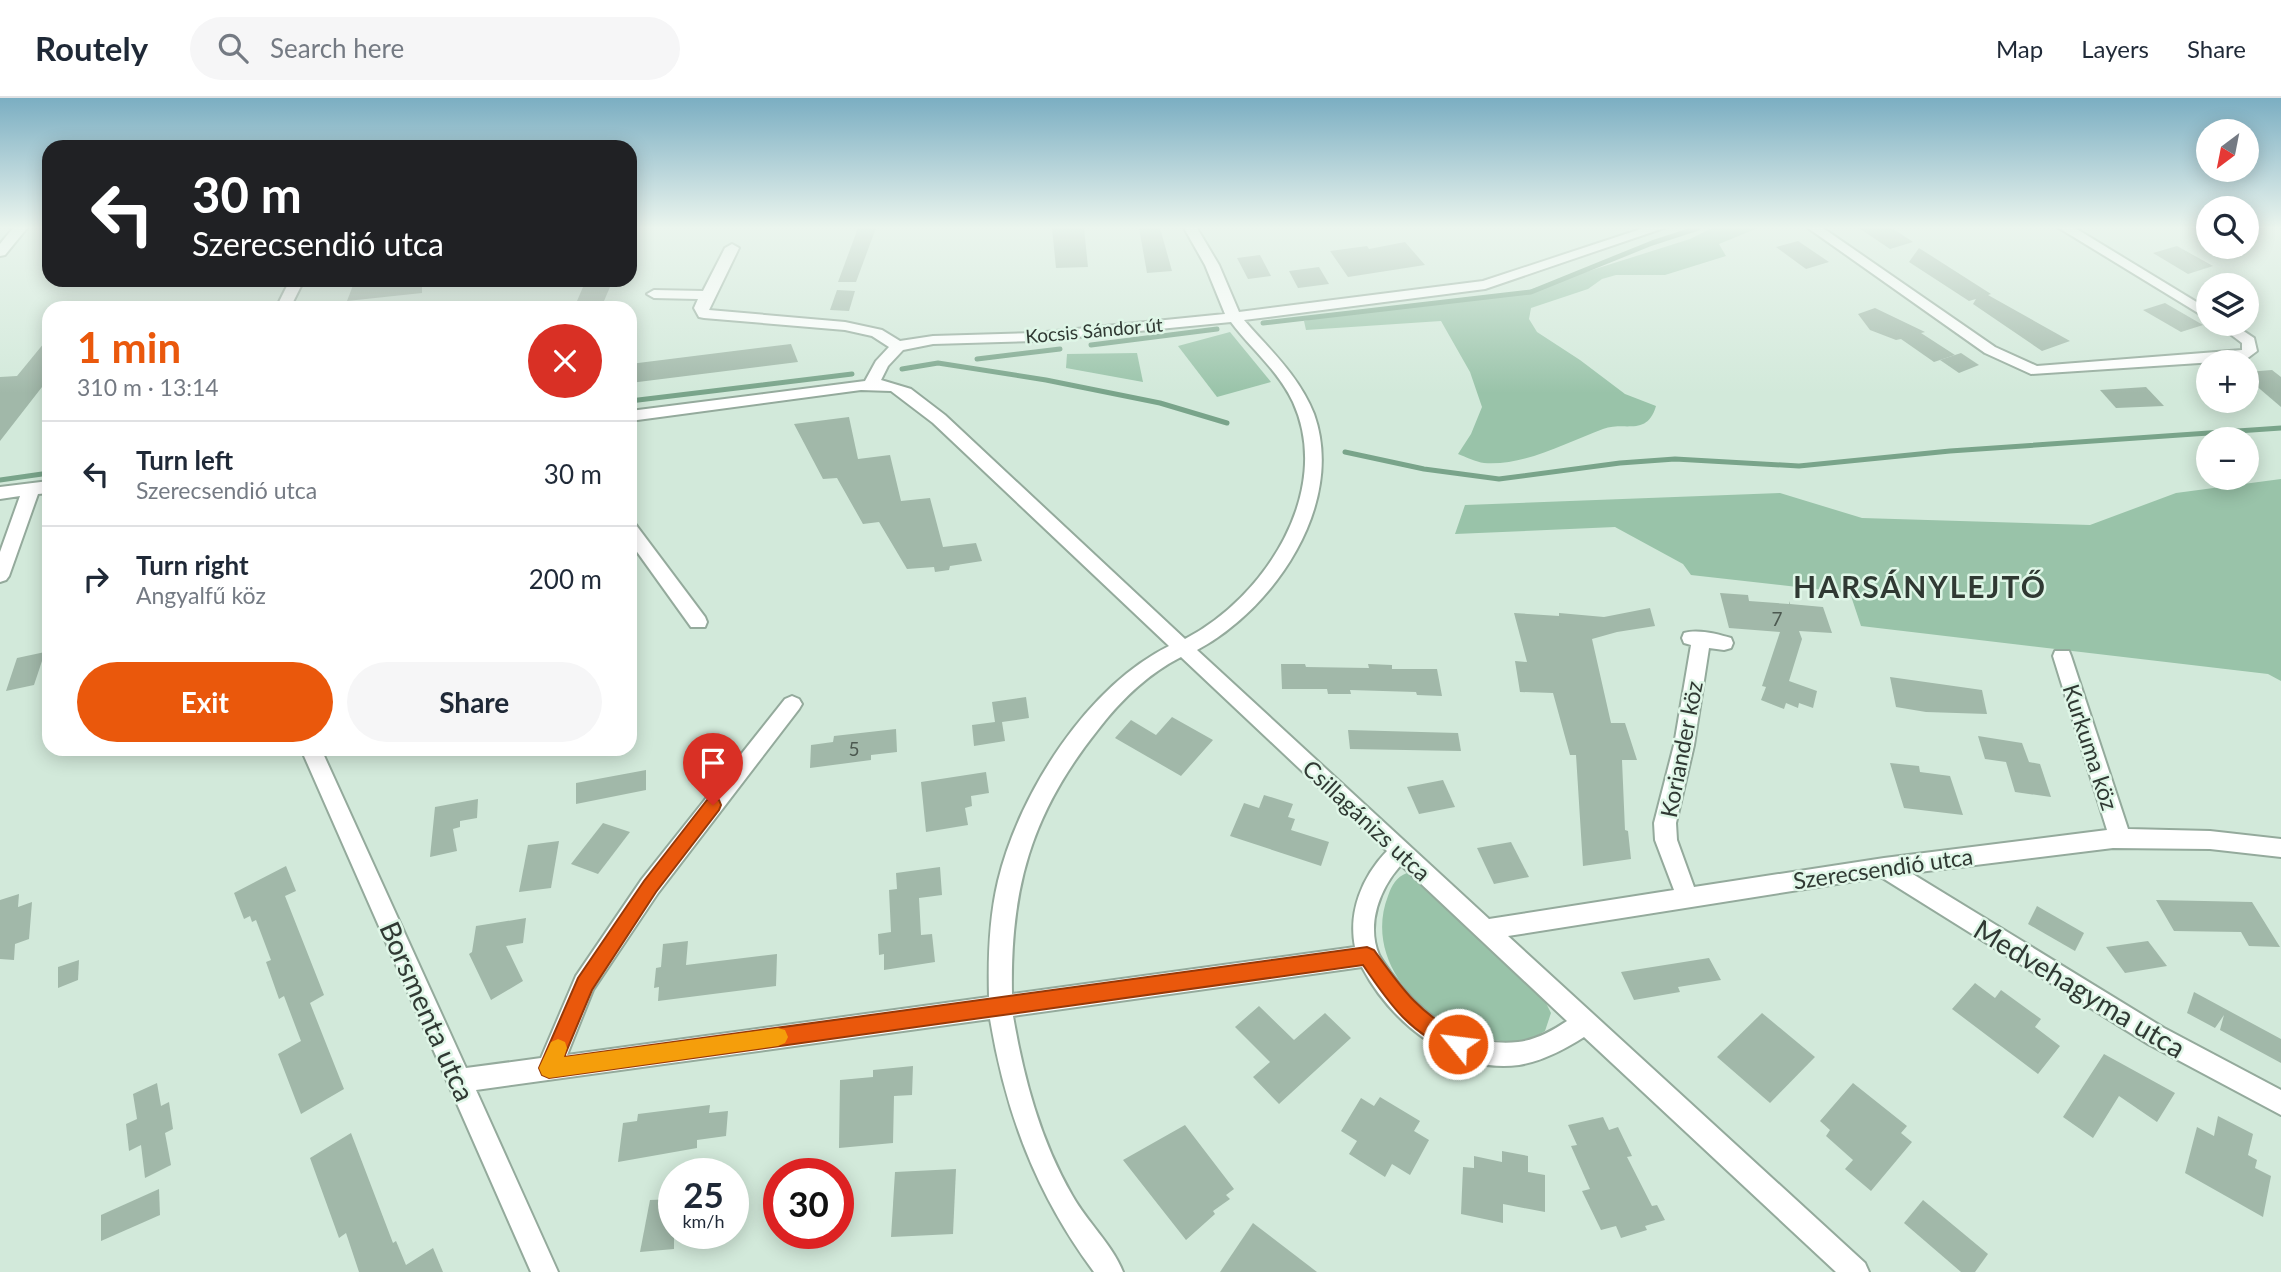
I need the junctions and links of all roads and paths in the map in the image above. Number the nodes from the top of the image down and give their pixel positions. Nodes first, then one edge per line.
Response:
1 (714, 283) edge
2 (1219, 283) edge
3 (1492, 283) edge
4 (1893, 283) edge
5 (2155, 283) edge
6 (654, 294) dead end
7 (708, 295) junction
8 (2196, 308) edge
9 (1234, 317) junction
10 (2242, 336) edge
11 (898, 346) junction
12 (872, 383) junction
13 (637, 415) edge
14 (42, 488) edge
15 (31, 490) junction
16 (0, 493) edge
17 (637, 539) edge
18 (0, 576) edge
19 (698, 622) dead end
20 (1724, 643) dead end
21 (1183, 649) junction
22 (2062, 656) dead end
23 (792, 704) dead end
24 (314, 756) edge
25 (2120, 838) junction
26 (2281, 848) edge
27 (1400, 852) junction
28 (1884, 867) junction
29 (1687, 897) junction
30 (1487, 929) junction
31 (1367, 956) junction
32 (998, 1006) junction
33 (1586, 1022) junction
34 (549, 1068) junction
35 (459, 1081) junction
36 (2281, 1103) edge
37 (545, 1272) edge
38 (1110, 1272) edge
39 (1856, 1272) edge

1 - 7 street
2 - 9 street
3 - 9 street, Kocsis Sándor út
4 - 10 street
5 - 8 street
6 - 7 street
7 - 11 street
9 - 11 street, Kocsis Sándor út
9 - 21 street
11 - 12 street
12 - 13 street
12 - 21 street, Csillagánizs utca
14 - 15 street
15 - 16 street
15 - 18 street
17 - 19 street
20 - 29 street, Koriander köz
21 - 27 street, Csillagánizs utca
21 - 32 street
22 - 25 street, Kurkuma köz
23 - 34 street
24 - 35 street, Borsmenta utca
25 - 26 street, Szerecsendió utca
25 - 28 street, Szerecsendió utca
27 - 30 street, Csillagánizs utca
27 - 31 street
28 - 29 street, Szerecsendió utca
28 - 36 street, Medvehagyma utca
29 - 30 street, Szerecsendió utca
30 - 33 street, Csillagánizs utca
31 - 32 street
31 - 33 street
32 - 34 street
32 - 38 street
33 - 39 street, Csillagánizs utca
34 - 35 street
35 - 37 street, Borsmenta utca

